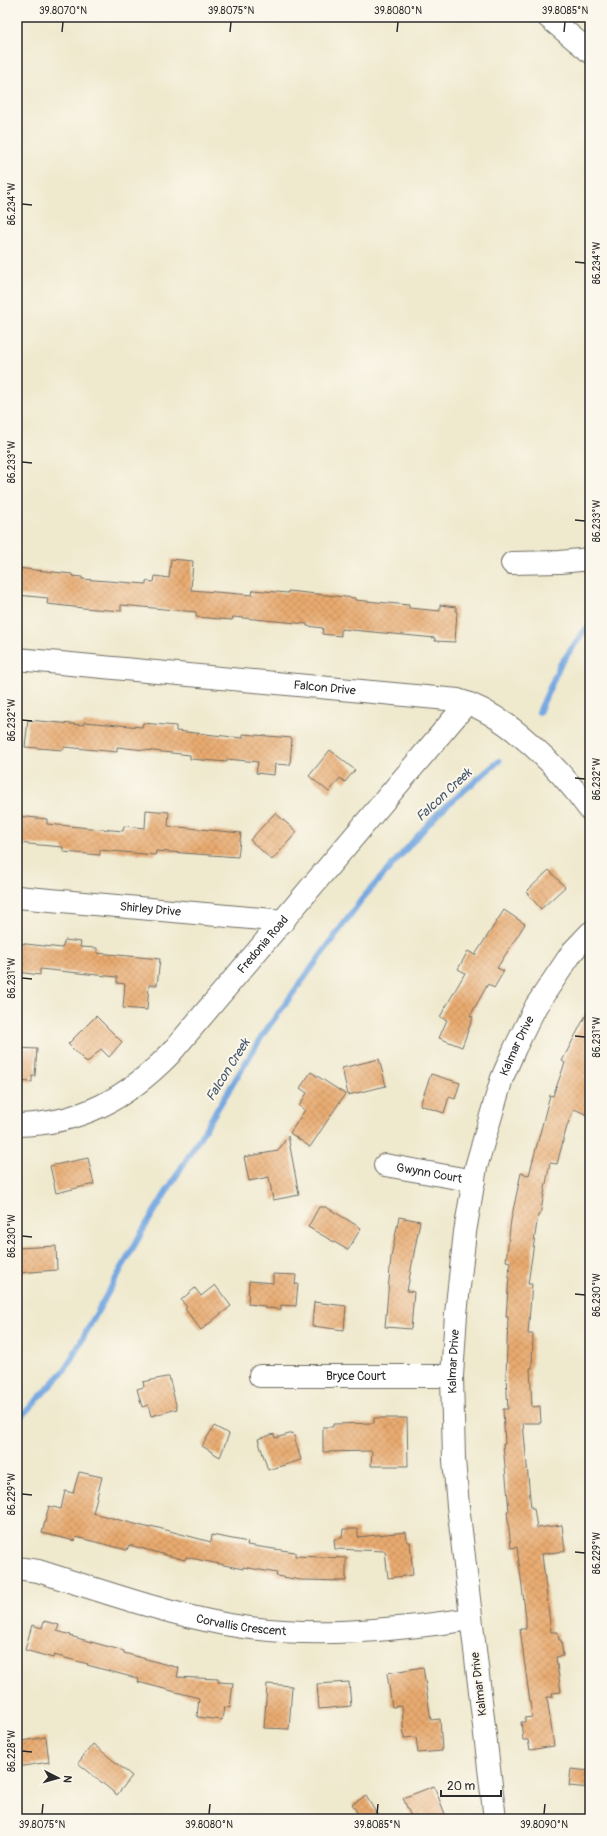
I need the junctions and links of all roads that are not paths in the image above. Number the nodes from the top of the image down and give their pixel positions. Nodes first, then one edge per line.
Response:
1 (548, 17) edge
2 (590, 52) edge
3 (590, 559) edge
4 (512, 563) dead end
5 (17, 659) edge
6 (467, 702) junction
7 (590, 810) edge
8 (17, 897) edge
9 (284, 921) junction
10 (590, 933) edge
11 (17, 1125) edge
12 (385, 1165) dead end
13 (474, 1181) junction
14 (260, 1376) dead end
15 (452, 1376) junction
16 (17, 1568) edge
17 (471, 1619) junction
18 (495, 1819) edge

1 - 2 street
3 - 4 street
5 - 6 street, Falcon Drive
6 - 7 street, Falcon Drive
6 - 9 street, Fredonia Road
8 - 9 street, Shirley Drive
9 - 11 street, Fredonia Road
10 - 13 street, Kalmar Drive
12 - 13 street, Gwynn Court
13 - 15 street, Kalmar Drive
14 - 15 street, Bryce Court
15 - 17 street, Kalmar Drive
16 - 17 street, Corvallis Crescent
17 - 18 street, Kalmar Drive

